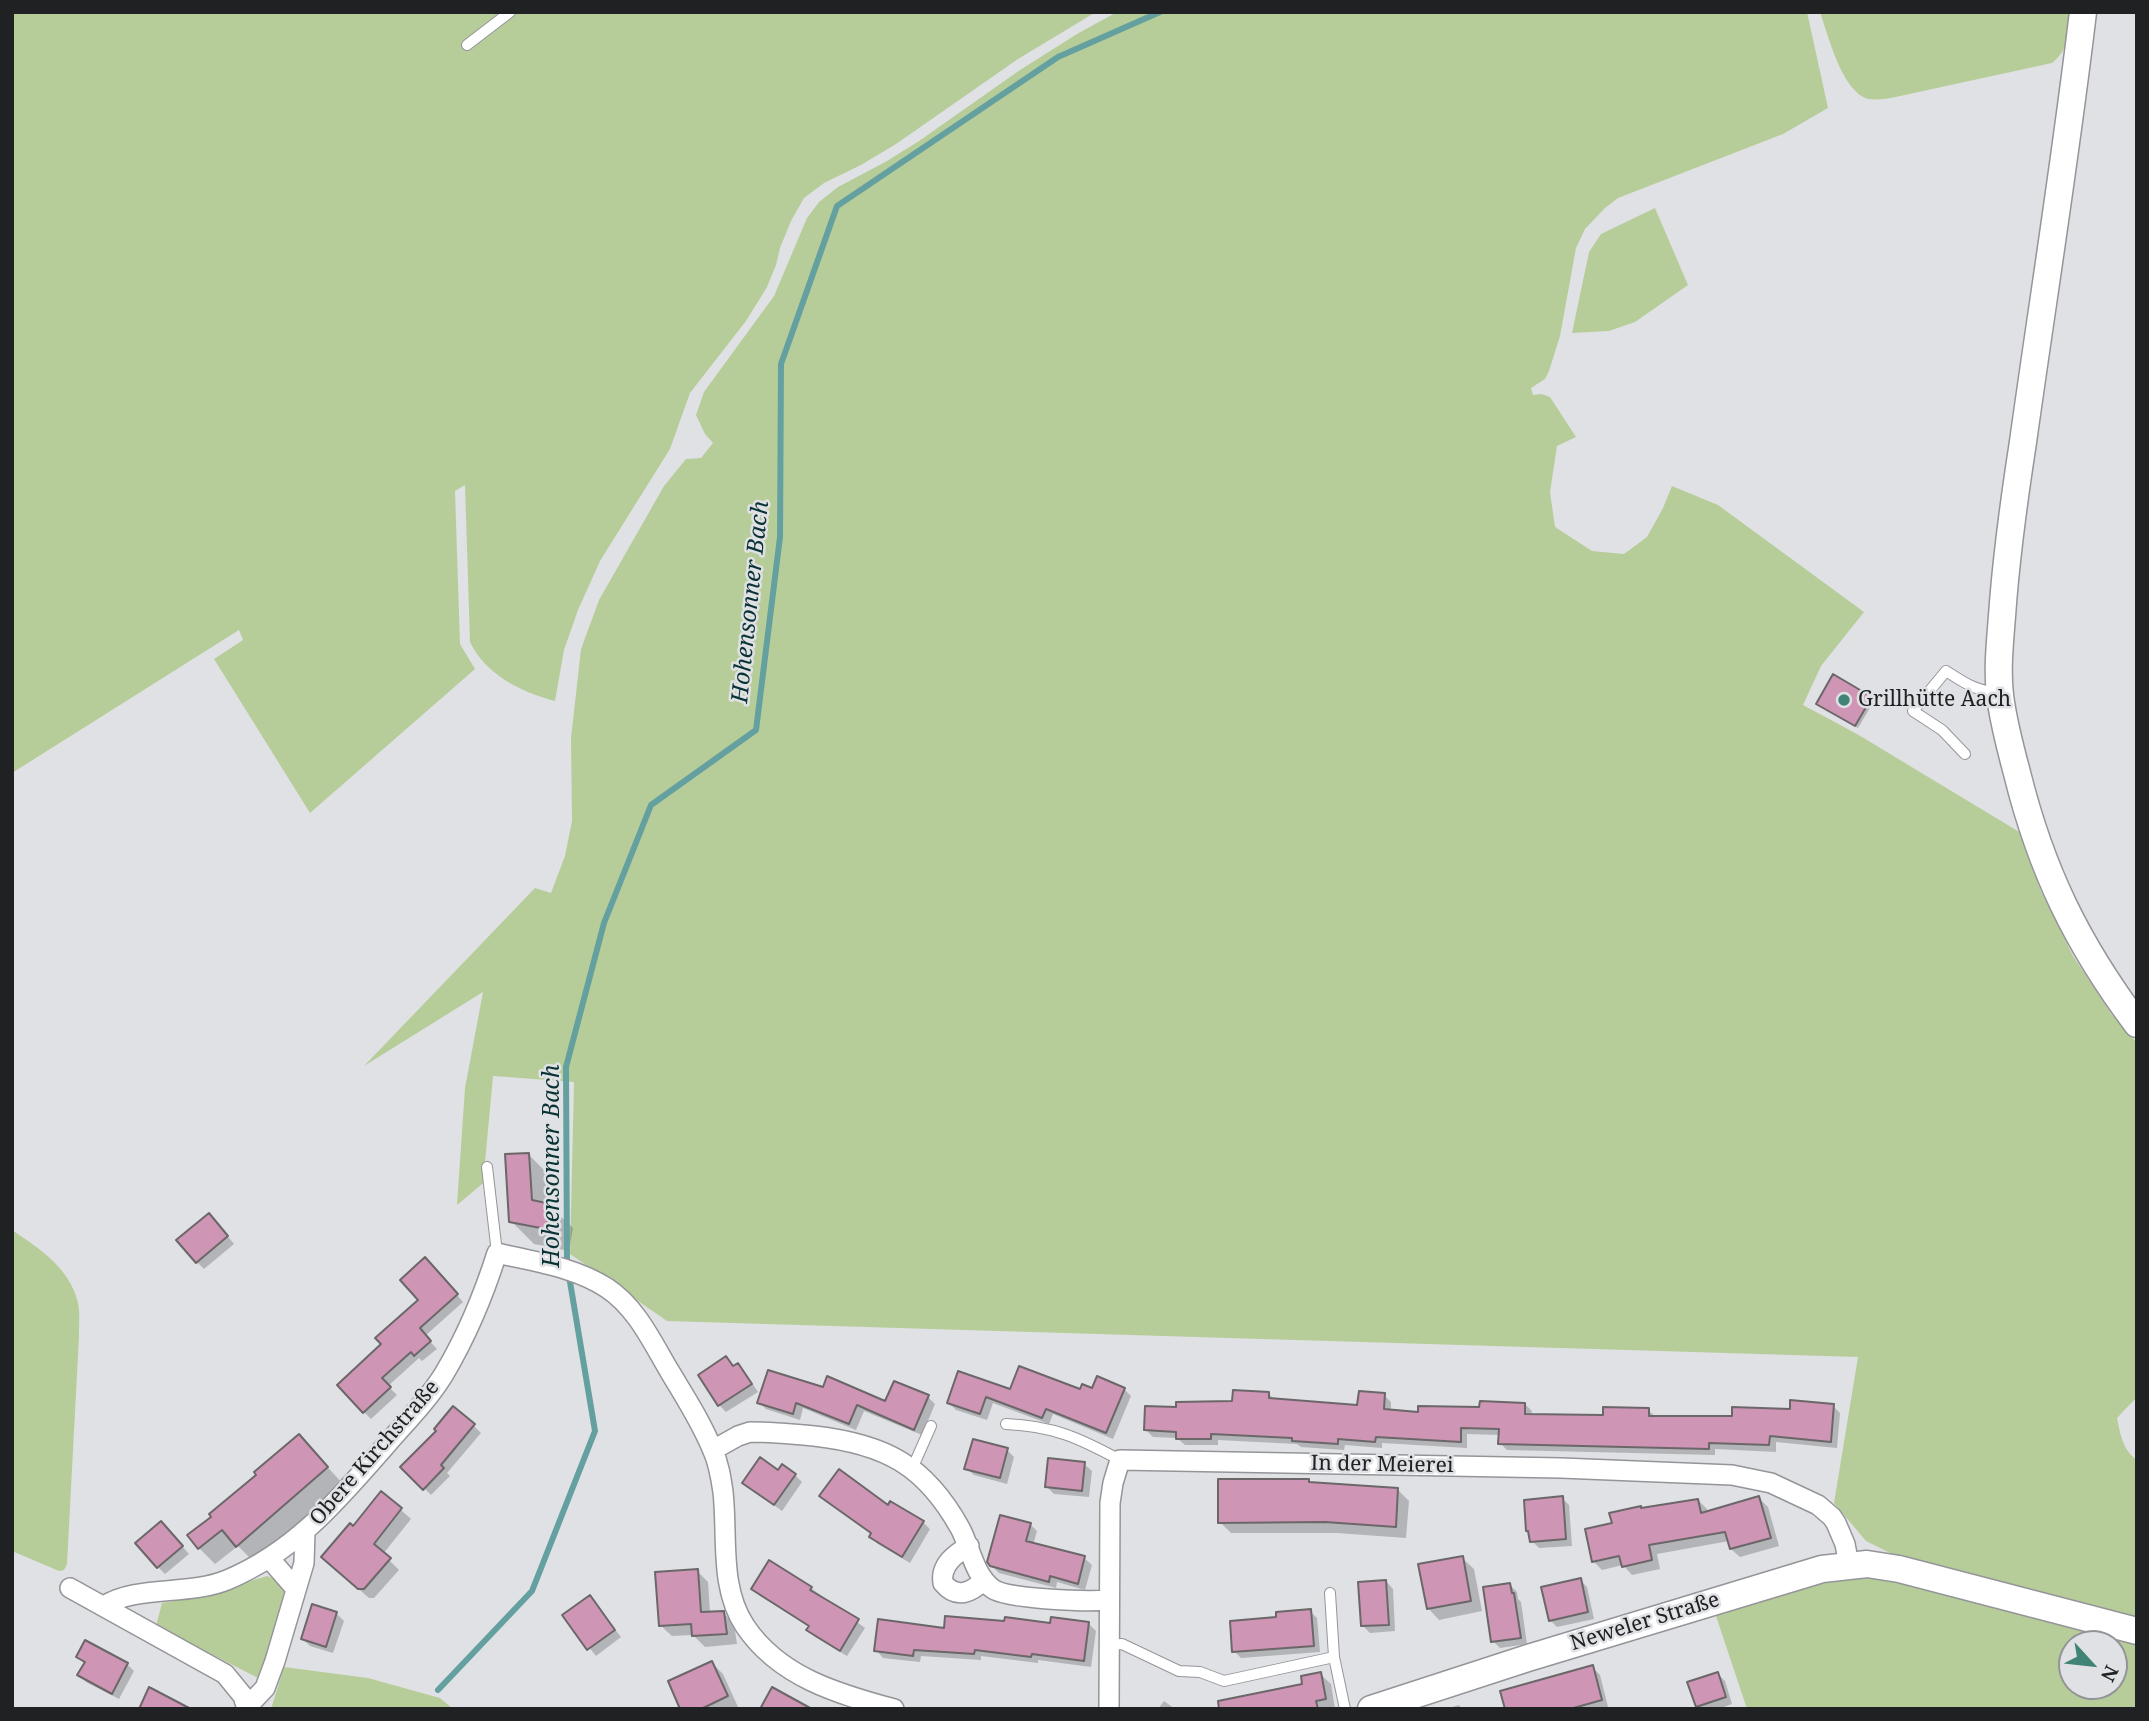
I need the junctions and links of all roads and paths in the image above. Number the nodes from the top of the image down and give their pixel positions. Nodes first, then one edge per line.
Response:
1 (510, 12) edge
2 (2083, 12) edge
3 (467, 46) dead end
4 (2000, 692) junction
5 (1965, 754) dead end
6 (2137, 1024) edge
7 (487, 1167) dead end
8 (497, 1253) junction
9 (1006, 1424) dead end
10 (931, 1426) dead end
11 (713, 1450) junction
12 (1120, 1460) junction
13 (912, 1469) junction
14 (305, 1532) junction
15 (969, 1546) junction
16 (269, 1558) junction
17 (1849, 1565) junction
18 (985, 1580) junction
19 (70, 1588) dead end
20 (296, 1589) junction
21 (1330, 1593) dead end
22 (1108, 1600) junction
23 (104, 1606) junction
24 (2137, 1630) edge
25 (1108, 1645) junction
26 (1334, 1657) junction
27 (247, 1708) edge
28 (894, 1709) edge
29 (1109, 1709) edge
30 (1345, 1709) edge
31 (1371, 1709) edge

1 - 3 lane
2 - 4 main road
4 - 5 lane
4 - 6 main road
7 - 8 lane
8 - 11 street
8 - 14 street, Obere Kirchstraße
9 - 12 lane
10 - 13 lane
11 - 13 street
11 - 28 street
12 - 17 street, In der Meierei
12 - 22 street
13 - 15 street
14 - 16 street, Obere Kirchstraße
14 - 20 street, Obere Kirchstraße
15 - 18 street
15 - 18 street
16 - 20 street
16 - 23 street, Obere Kirchstraße
17 - 24 main road, Neweler Straße
17 - 31 main road, Neweler Straße
18 - 22 street
19 - 23 street
20 - 27 street, Obere Kirchstraße
21 - 26 lane
22 - 25 street
23 - 27 street
25 - 26 lane
25 - 29 street
26 - 30 lane

